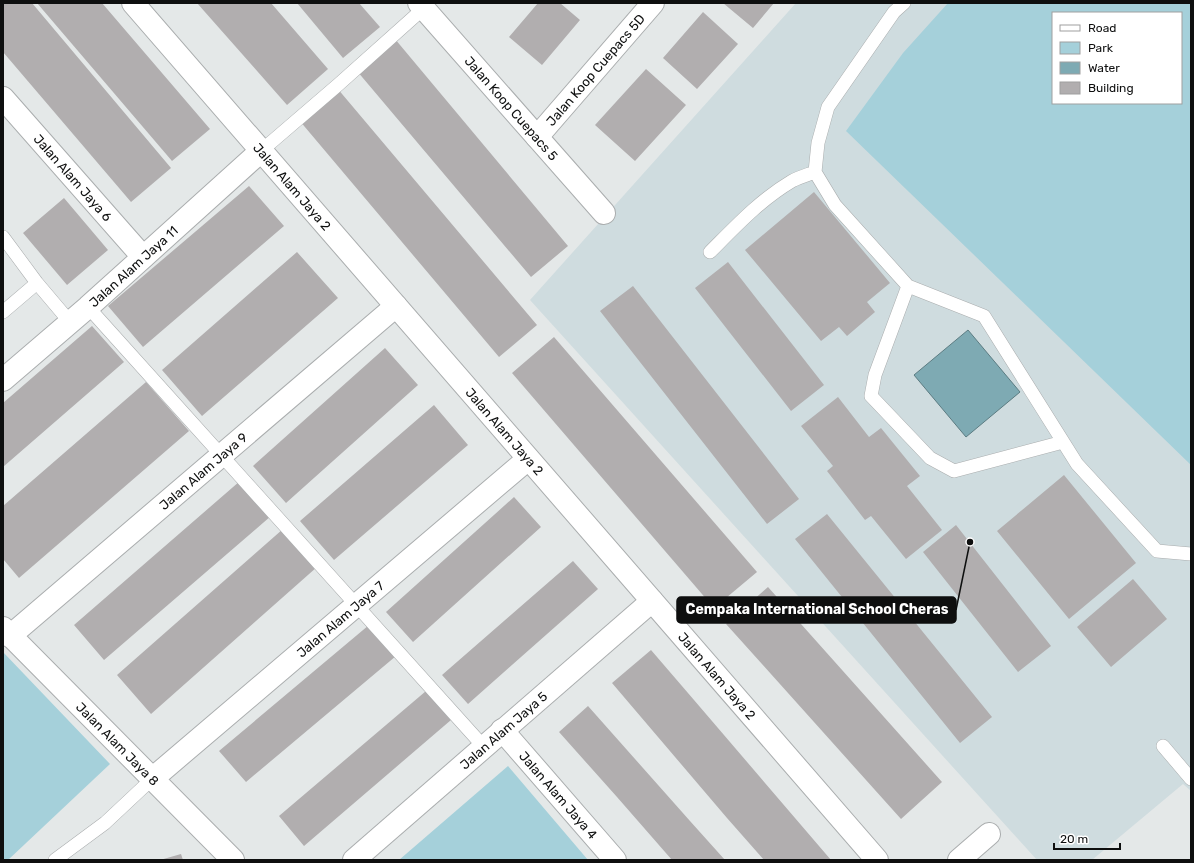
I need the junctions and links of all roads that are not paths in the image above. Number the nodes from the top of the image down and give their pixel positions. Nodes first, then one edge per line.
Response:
1 (133, 3) edge
2 (653, 3) edge
3 (904, 3) edge
4 (422, 6) edge
5 (3, 98) edge
6 (537, 137) junction
7 (261, 151) junction
8 (815, 172) junction
9 (604, 213) dead end
10 (3, 237) edge
11 (710, 252) dead end
12 (142, 257) junction
13 (37, 283) junction
14 (908, 286) junction
15 (396, 306) junction
16 (88, 307) junction
17 (3, 312) edge
18 (70, 322) junction
19 (3, 380) edge
20 (1063, 442) junction
21 (222, 455) junction
22 (528, 459) junction
23 (1191, 554) edge
24 (652, 601) junction
25 (356, 605) junction
26 (7, 632) edge
27 (502, 730) junction
28 (1163, 746) dead end
29 (484, 747) junction
30 (152, 778) junction
31 (1191, 780) edge
32 (989, 834) dead end
33 (55, 860) edge
34 (233, 860) edge
35 (354, 860) edge
36 (615, 860) edge
37 (877, 860) edge
38 (959, 860) edge

1 - 7 street, Jalan Alam Jaya 2
2 - 6 street, Jalan Koop Cuepacs 5D
3 - 8 lane
4 - 6 street, Jalan Koop Cuepacs 5
4 - 7 lane
5 - 12 street, Jalan Alam Jaya 6
6 - 9 street, Jalan Koop Cuepacs 5
7 - 12 street, Jalan Alam Jaya 11
7 - 15 street, Jalan Alam Jaya 2
8 - 11 lane
8 - 14 lane
10 - 13 lane
12 - 16 street, Jalan Alam Jaya 11
13 - 17 lane
13 - 18 lane
14 - 20 lane
14 - 20 lane
15 - 21 street, Jalan Alam Jaya 9
15 - 22 street, Jalan Alam Jaya 2
16 - 18 street, Jalan Alam Jaya 11
16 - 21 lane
18 - 19 street, Jalan Alam Jaya 11
20 - 23 lane
21 - 25 lane
21 - 26 street, Jalan Alam Jaya 9
22 - 24 street, Jalan Alam Jaya 2
22 - 25 street, Jalan Alam Jaya 7
24 - 27 street, Jalan Alam Jaya 5
24 - 37 street, Jalan Alam Jaya 2
25 - 29 lane
25 - 30 street, Jalan Alam Jaya 7
26 - 30 street, Jalan Alam Jaya 8
27 - 29 street, Jalan Alam Jaya 5
27 - 36 street, Jalan Alam Jaya 4
28 - 31 lane
29 - 35 street, Jalan Alam Jaya 5
30 - 33 lane
30 - 34 street, Jalan Alam Jaya 8
32 - 38 street

